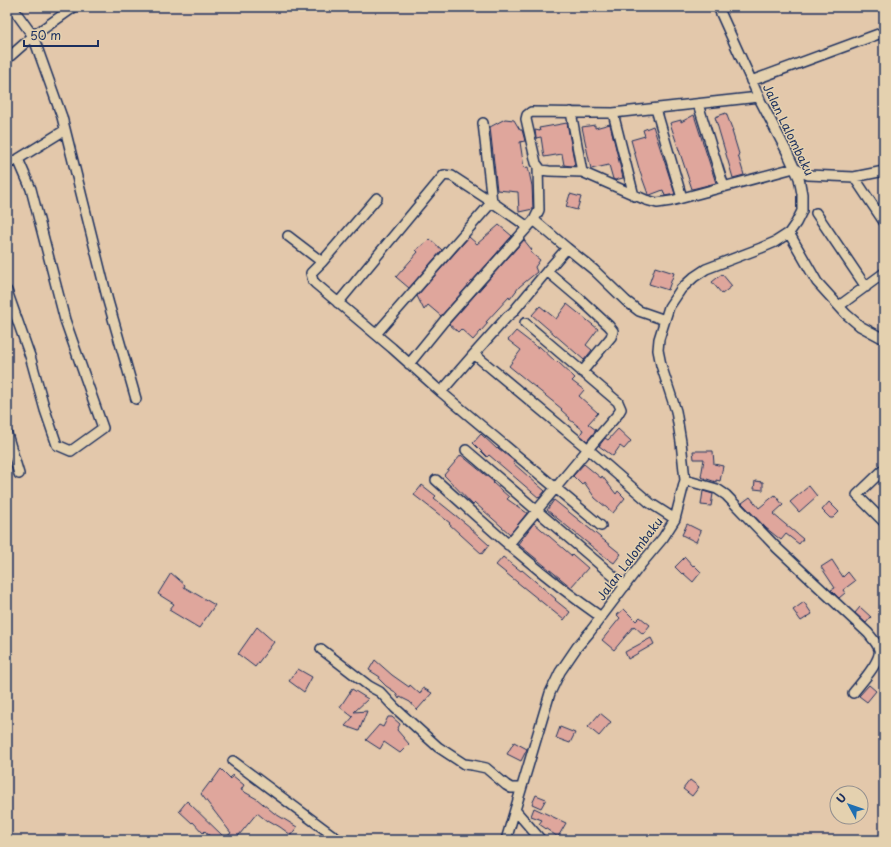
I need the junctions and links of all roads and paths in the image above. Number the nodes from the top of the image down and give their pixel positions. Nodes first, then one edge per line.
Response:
1 (12, 7) edge
2 (74, 7) edge
3 (718, 7) edge
4 (884, 32) edge
5 (33, 36) junction
6 (7, 58) edge
7 (751, 81) junction
8 (759, 97) junction
9 (698, 104) junction
10 (656, 109) junction
11 (571, 112) junction
12 (612, 113) junction
13 (483, 123) dead end
14 (65, 130) junction
15 (18, 159) junction
16 (7, 164) edge
17 (538, 167) junction
18 (794, 168) junction
19 (884, 171) edge
20 (582, 172) junction
21 (854, 177) junction
22 (724, 187) junction
23 (634, 196) junction
24 (377, 198) dead end
25 (682, 198) junction
26 (492, 202) junction
27 (816, 213) dead end
28 (883, 216) edge
29 (534, 220) junction
30 (528, 227) junction
31 (789, 233) junction
32 (288, 236) dead end
33 (567, 248) junction
34 (322, 262) junction
35 (547, 271) junction
36 (884, 273) edge
37 (866, 286) junction
38 (7, 291) edge
39 (338, 303) junction
40 (839, 306) junction
41 (665, 320) junction
42 (525, 323) dead end
43 (376, 334) junction
44 (883, 337) edge
45 (474, 354) junction
46 (409, 364) junction
47 (582, 372) junction
48 (441, 392) junction
49 (136, 399) dead end
50 (7, 434) edge
51 (588, 449) junction
52 (466, 450) dead end
53 (884, 469) edge
54 (19, 474) dead end
55 (436, 480) dead end
56 (685, 480) junction
57 (555, 489) junction
58 (537, 510) junction
59 (675, 519) junction
60 (884, 522) edge
61 (601, 526) dead end
62 (508, 545) junction
63 (625, 586) junction
64 (601, 617) junction
65 (321, 649) dead end
66 (853, 693) dead end
67 (233, 761) dead end
68 (521, 788) junction
69 (515, 810) junction
70 (339, 840) edge
71 (506, 840) edge
72 (541, 840) edge

1 - 5 street
2 - 5 street
3 - 7 street, Jalan Lalombaku
4 - 7 street
5 - 6 street
5 - 14 street
7 - 8 street, Jalan Lalombaku
8 - 9 street
8 - 18 street, Jalan Lalombaku
9 - 10 street
9 - 22 street
10 - 12 street
10 - 25 street
11 - 12 street
11 - 17 street
11 - 20 street
12 - 23 street
13 - 26 street
14 - 15 street
14 - 49 street
15 - 16 street
15 - 38 street
17 - 20 street
17 - 29 street
18 - 21 street
18 - 22 street
18 - 31 street, Jalan Lalombaku
19 - 21 street
20 - 23 street
21 - 28 street
22 - 25 street
23 - 25 street
24 - 34 street
26 - 30 street
26 - 39 street
26 - 43 street
27 - 37 street
29 - 30 street
29 - 33 street
30 - 46 street
31 - 40 street
31 - 41 street, Jalan Lalombaku
32 - 34 street
33 - 35 street
33 - 41 street
34 - 39 street
35 - 45 street
35 - 47 street
36 - 37 street
37 - 40 street
39 - 43 street
40 - 44 street
41 - 56 street, Jalan Lalombaku
42 - 47 street
43 - 46 street
45 - 48 street
45 - 51 street
46 - 48 street
47 - 51 street
48 - 57 street
50 - 54 street
51 - 57 street
51 - 59 street
52 - 58 street
53 - 60 street
55 - 62 street
56 - 59 street, Jalan Lalombaku
56 - 66 street
57 - 58 street
57 - 61 street
58 - 62 street
58 - 63 street
59 - 63 street, Jalan Lalombaku
62 - 64 street
63 - 64 street, Jalan Lalombaku
64 - 68 street, Jalan Lalombaku
65 - 68 street
67 - 70 street
68 - 69 street, Jalan Lalombaku
69 - 71 street, Jalan Lalombaku
69 - 72 street

